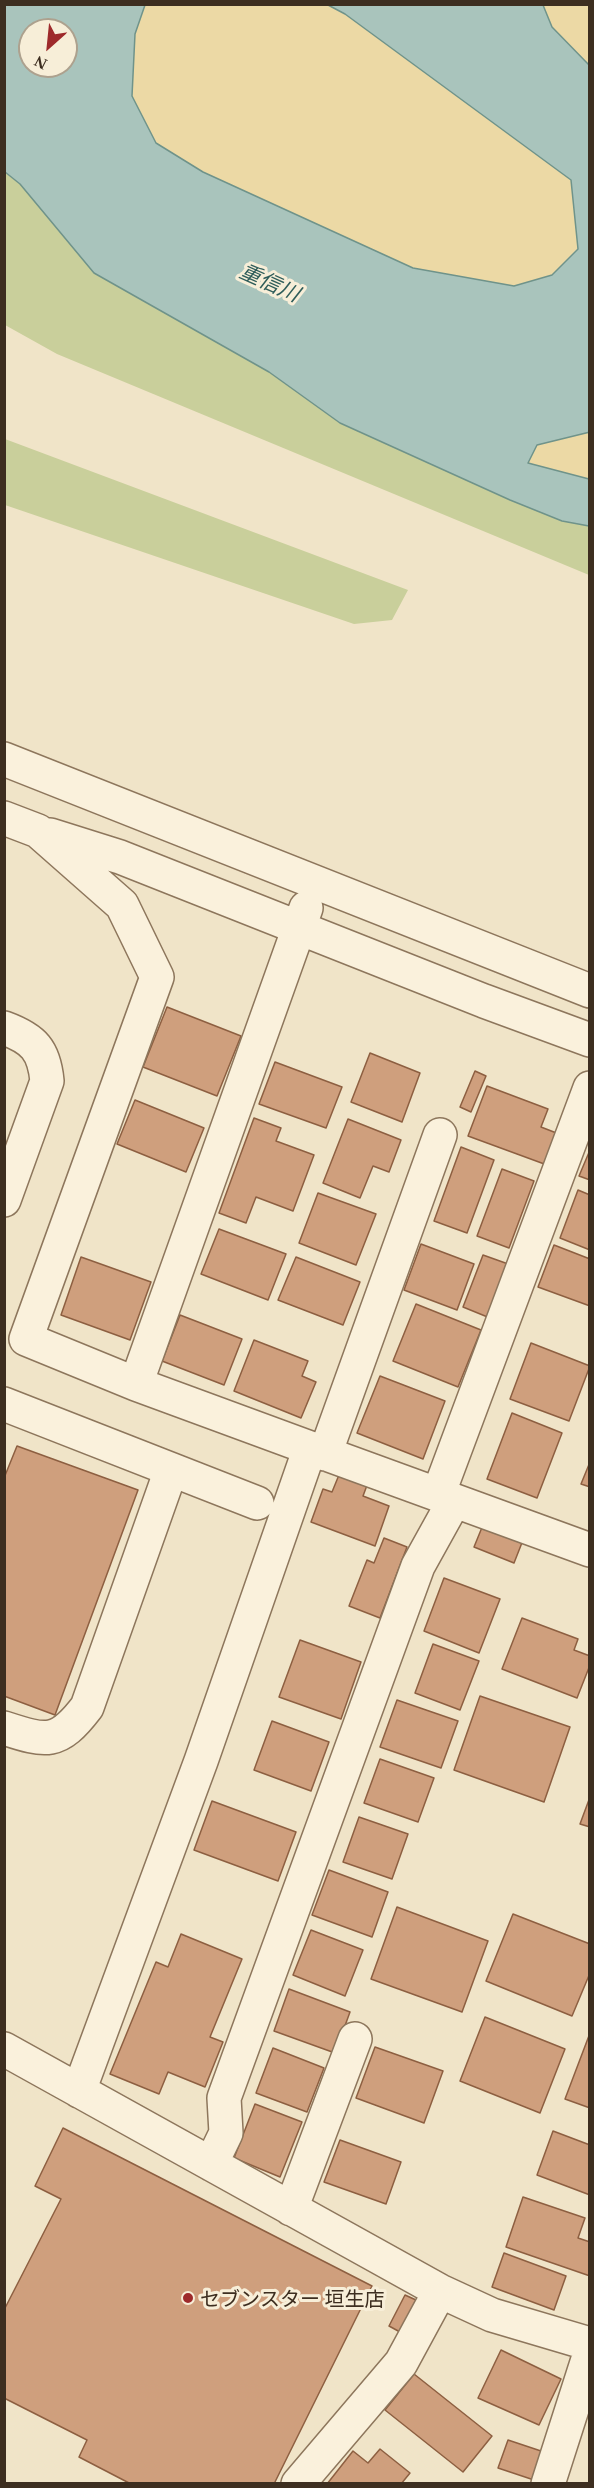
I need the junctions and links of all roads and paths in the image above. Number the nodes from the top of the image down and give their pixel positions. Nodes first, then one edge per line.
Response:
1 (4, 759) edge
2 (4, 818) edge
3 (38, 831) junction
4 (316, 882) junction
5 (298, 928) junction
6 (590, 991) edge
7 (4, 1028) edge
8 (590, 1040) edge
9 (590, 1088) edge
10 (440, 1135) dead end
11 (4, 1200) edge
12 (136, 1384) junction
13 (4, 1404) edge
14 (318, 1451) junction
15 (171, 1470) junction
16 (446, 1498) junction
17 (257, 1503) dead end
18 (590, 1550) edge
19 (4, 1728) edge
20 (355, 2039) dead end
21 (4, 2049) edge
22 (80, 2091) junction
23 (211, 2164) junction
24 (291, 2209) junction
25 (440, 2291) junction
26 (590, 2344) edge
27 (590, 2354) edge
28 (298, 2484) edge
29 (548, 2484) edge

1 - 4 street
2 - 3 street
3 - 5 street
3 - 12 street
4 - 5 street
4 - 6 street
5 - 8 street
5 - 12 street
7 - 11 street
9 - 16 street
10 - 14 street
12 - 14 street
13 - 15 street
14 - 16 street
14 - 22 street
15 - 17 street
15 - 19 street
16 - 18 street
16 - 23 street
20 - 24 street
21 - 22 street
22 - 23 street
23 - 24 street
24 - 25 street
25 - 26 street
25 - 28 street
27 - 29 street

